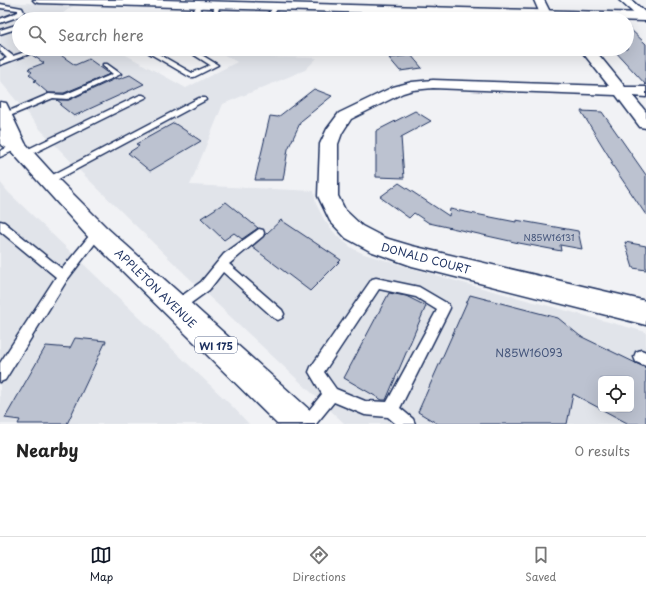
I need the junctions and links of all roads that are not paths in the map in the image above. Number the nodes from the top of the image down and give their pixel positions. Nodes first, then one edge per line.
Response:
1 (39, 0) edge
2 (539, 0) edge
3 (624, 0) edge
4 (203, 3) edge
5 (0, 6) edge
6 (21, 12) edge
7 (196, 12) edge
8 (468, 12) edge
9 (544, 12) edge
10 (634, 16) edge
11 (644, 16) edge
12 (12, 17) edge
13 (0, 21) edge
14 (12, 28) edge
15 (0, 32) edge
16 (0, 48) edge
17 (20, 56) edge
18 (157, 56) edge
19 (200, 56) edge
20 (594, 56) edge
21 (12, 59) junction
22 (0, 63) edge
23 (105, 65) dead end
24 (621, 91) junction
25 (646, 92) edge
26 (143, 97) dead end
27 (202, 100) dead end
28 (2, 113) edge
29 (646, 123) edge
30 (11, 147) edge
31 (48, 181) junction
32 (0, 225) edge
33 (98, 233) junction
34 (259, 233) dead end
35 (222, 265) junction
36 (63, 276) junction
37 (176, 307) junction
38 (646, 313) edge
39 (278, 314) dead end
40 (0, 375) edge
41 (331, 394) junction
42 (391, 410) junction
43 (300, 424) edge
44 (307, 424) edge
45 (408, 424) edge

1 - 4 street
2 - 9 street
3 - 11 street
4 - 7 lane
4 - 8 street
5 - 6 lane
10 - 11 street
12 - 13 lane
14 - 15 lane
16 - 21 lane
17 - 21 lane
18 - 19 lane
20 - 24 street
21 - 22 lane
23 - 28 lane
24 - 25 street, DONALD COURT
24 - 29 street
24 - 38 street, DONALD COURT
26 - 30 lane
27 - 31 lane
28 - 30 street, APPLETON AVENUE / WI 175
30 - 31 street, APPLETON AVENUE / WI 175
31 - 33 street, APPLETON AVENUE / WI 175
32 - 36 lane
33 - 36 lane
33 - 37 street, APPLETON AVENUE / WI 175
34 - 35 lane
35 - 37 lane
35 - 39 lane
36 - 40 lane
37 - 43 street, APPLETON AVENUE / WI 175
41 - 42 lane
41 - 42 lane
41 - 44 lane
42 - 45 lane

